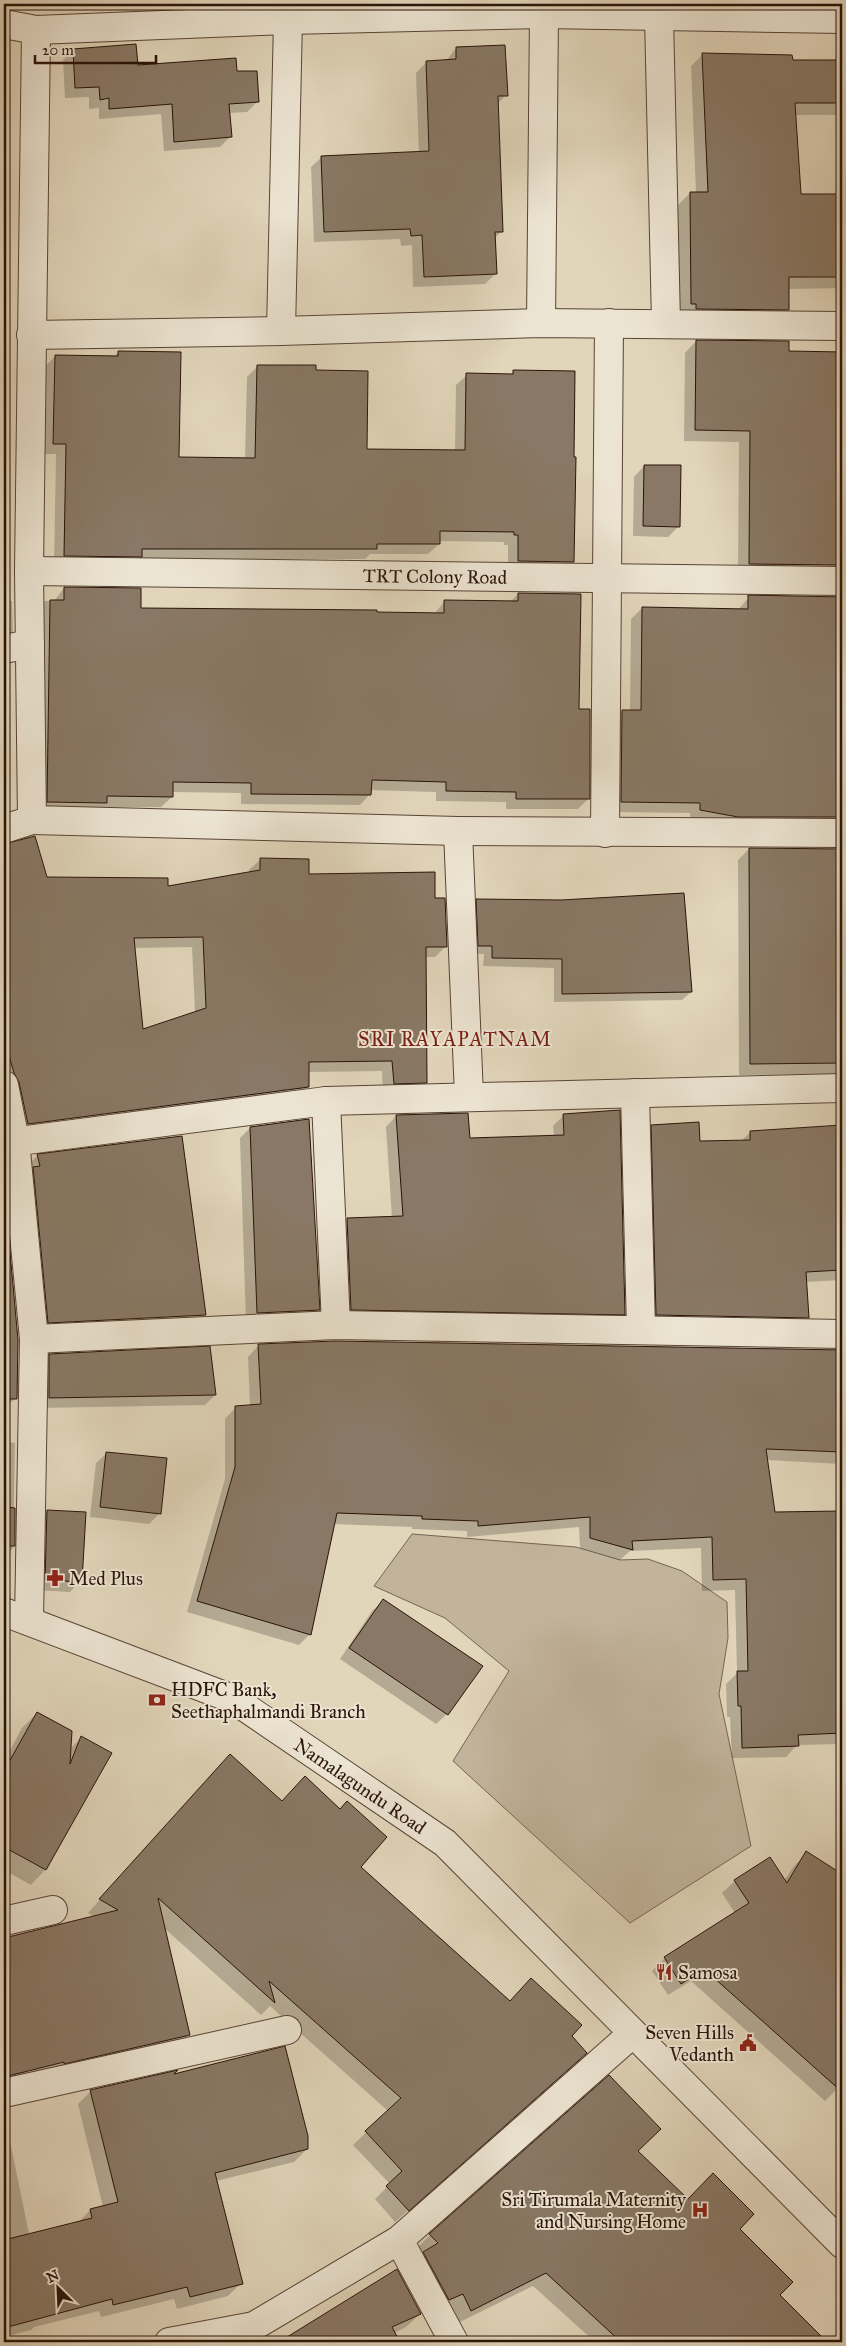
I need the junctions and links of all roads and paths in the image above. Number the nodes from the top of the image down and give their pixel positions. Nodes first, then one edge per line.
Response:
1 (179, 14) edge
2 (544, 14) junction
3 (659, 16) junction
4 (842, 19) edge
5 (288, 20) junction
6 (4, 24) edge
7 (36, 30) junction
8 (541, 323) junction
9 (610, 323) junction
10 (666, 323) junction
11 (842, 326) edge
12 (281, 332) junction
13 (31, 335) junction
14 (29, 571) junction
15 (607, 578) junction
16 (842, 581) edge
17 (17, 647) edge
18 (32, 820) junction
19 (4, 829) edge
20 (458, 831) junction
21 (605, 833) junction
22 (842, 833) edge
23 (4, 1085) edge
24 (842, 1088) edge
25 (635, 1093) junction
26 (469, 1096) junction
27 (326, 1101) junction
28 (9, 1142) edge
29 (336, 1325) junction
30 (641, 1329) junction
31 (842, 1334) edge
32 (34, 1339) junction
33 (4, 1612) edge
34 (29, 1621) junction
35 (54, 1910) dead end
36 (4, 1921) edge
37 (287, 2030) dead end
38 (632, 2034) junction
39 (4, 2093) edge
40 (839, 2233) edge
41 (399, 2240) junction
42 (256, 2334) edge
43 (169, 2342) edge
44 (454, 2342) edge

1 - 5 street
1 - 7 street
2 - 3 street
2 - 5 street
2 - 8 street
3 - 4 street
3 - 10 street
5 - 12 street
6 - 7 street
7 - 13 street
8 - 9 street
8 - 12 street
9 - 10 street
9 - 15 street
10 - 11 street
12 - 13 street
13 - 14 street
14 - 15 street, TRT Colony Road
14 - 17 street
15 - 16 street, TRT Colony Road
15 - 21 street
17 - 18 street
18 - 19 street
18 - 20 street
20 - 21 street
20 - 26 street
21 - 22 street
23 - 28 street
24 - 25 street
25 - 26 street
25 - 30 street
26 - 27 street
27 - 28 street
27 - 29 street
28 - 32 street
29 - 30 street
29 - 32 street
30 - 31 street
32 - 34 street
33 - 34 street, Namalagundu Road
34 - 38 street, Namalagundu Road
35 - 36 street
37 - 39 street
38 - 40 street, Namalagundu Road
38 - 41 street
41 - 42 street
41 - 44 street
42 - 43 street

